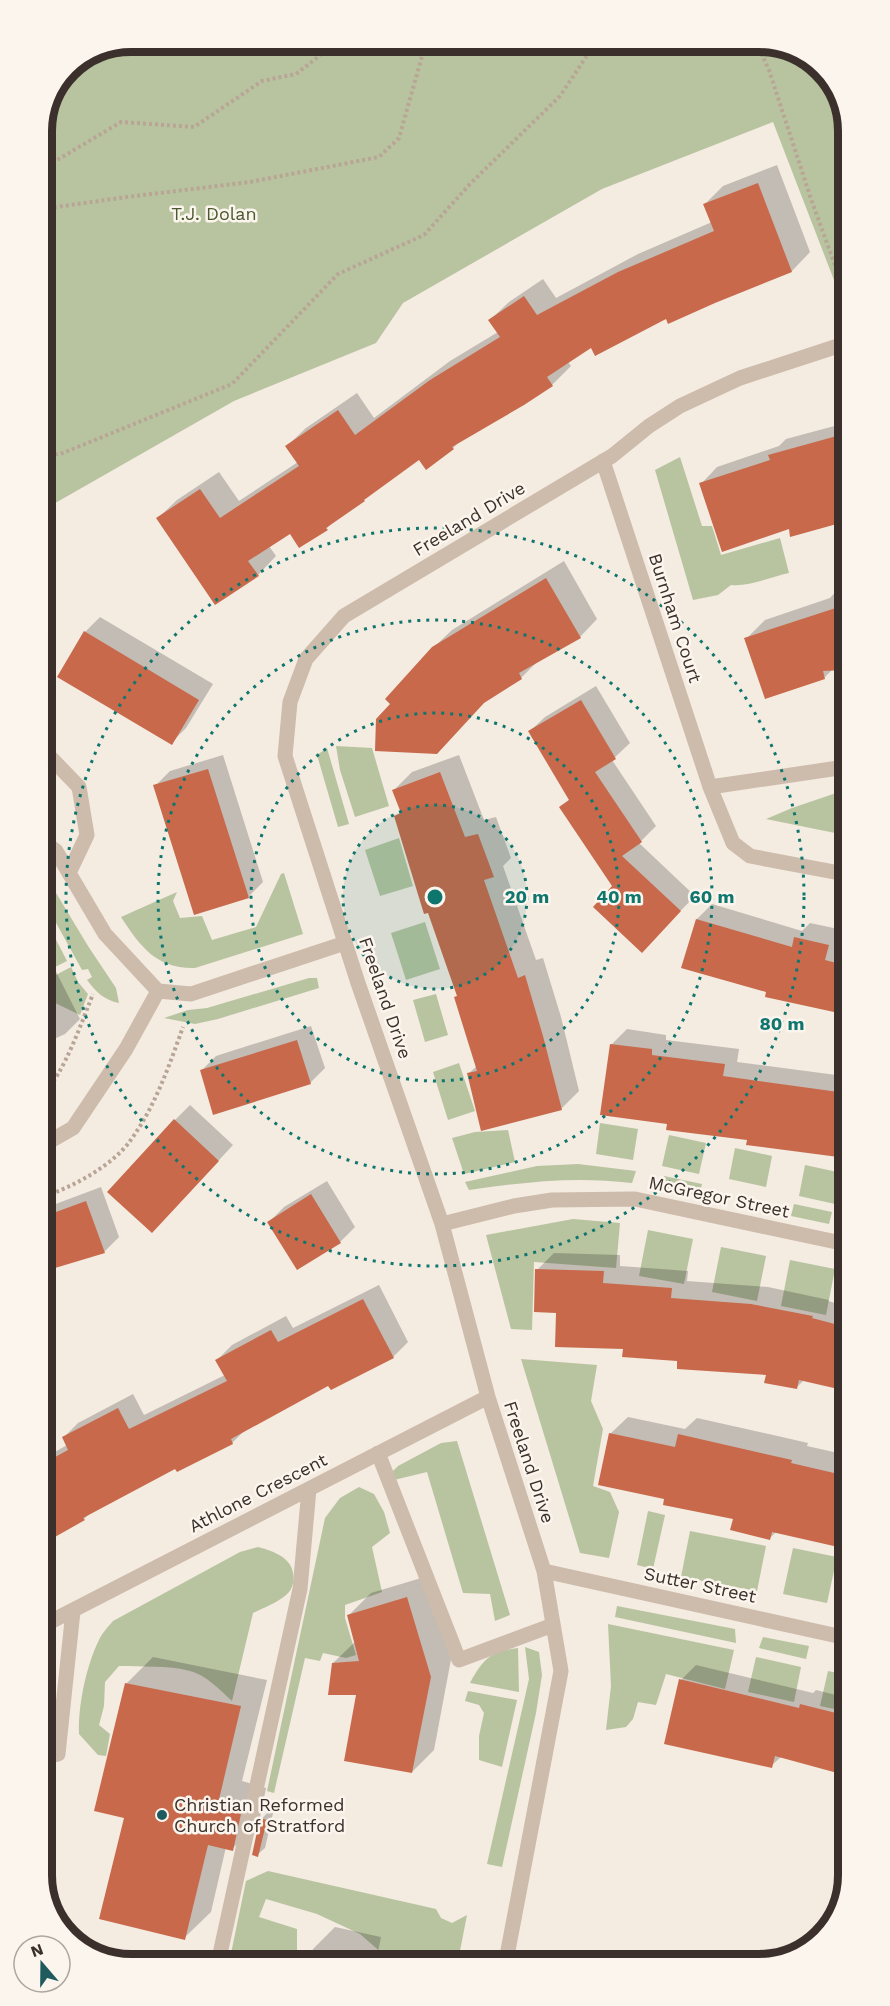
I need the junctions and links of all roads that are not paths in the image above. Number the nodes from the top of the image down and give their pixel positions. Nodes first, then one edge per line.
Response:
1 (838, 346) edge
2 (603, 461) junction
3 (53, 760) edge
4 (838, 768) edge
5 (710, 788) junction
6 (53, 848) edge
7 (69, 873) junction
8 (838, 873) edge
9 (345, 943) junction
10 (158, 991) junction
11 (52, 1140) edge
12 (442, 1224) junction
13 (838, 1242) edge
14 (488, 1397) junction
15 (378, 1453) junction
16 (309, 1489) junction
17 (544, 1571) junction
18 (73, 1611) junction
19 (52, 1621) edge
20 (553, 1624) junction
21 (838, 1636) edge
22 (52, 1755) edge
23 (220, 1953) edge
24 (507, 1954) edge

1 - 2 street, Freeland Drive
2 - 5 street, Burnham Court
2 - 9 street, Freeland Drive
3 - 7 street
4 - 5 street
5 - 8 street, Burnham Court
6 - 7 street
7 - 10 street
9 - 10 street
9 - 12 street, Freeland Drive
10 - 11 street
12 - 13 street, McGregor Street
12 - 14 street, Freeland Drive
14 - 15 street, Athlone Crescent
14 - 17 street, Freeland Drive
15 - 16 street, Athlone Crescent
15 - 20 street
16 - 18 street, Athlone Crescent
16 - 23 street
17 - 20 street, Freeland Drive
17 - 21 street, Sutter Street
18 - 19 street, Athlone Crescent
18 - 22 street
20 - 24 street, Freeland Drive

